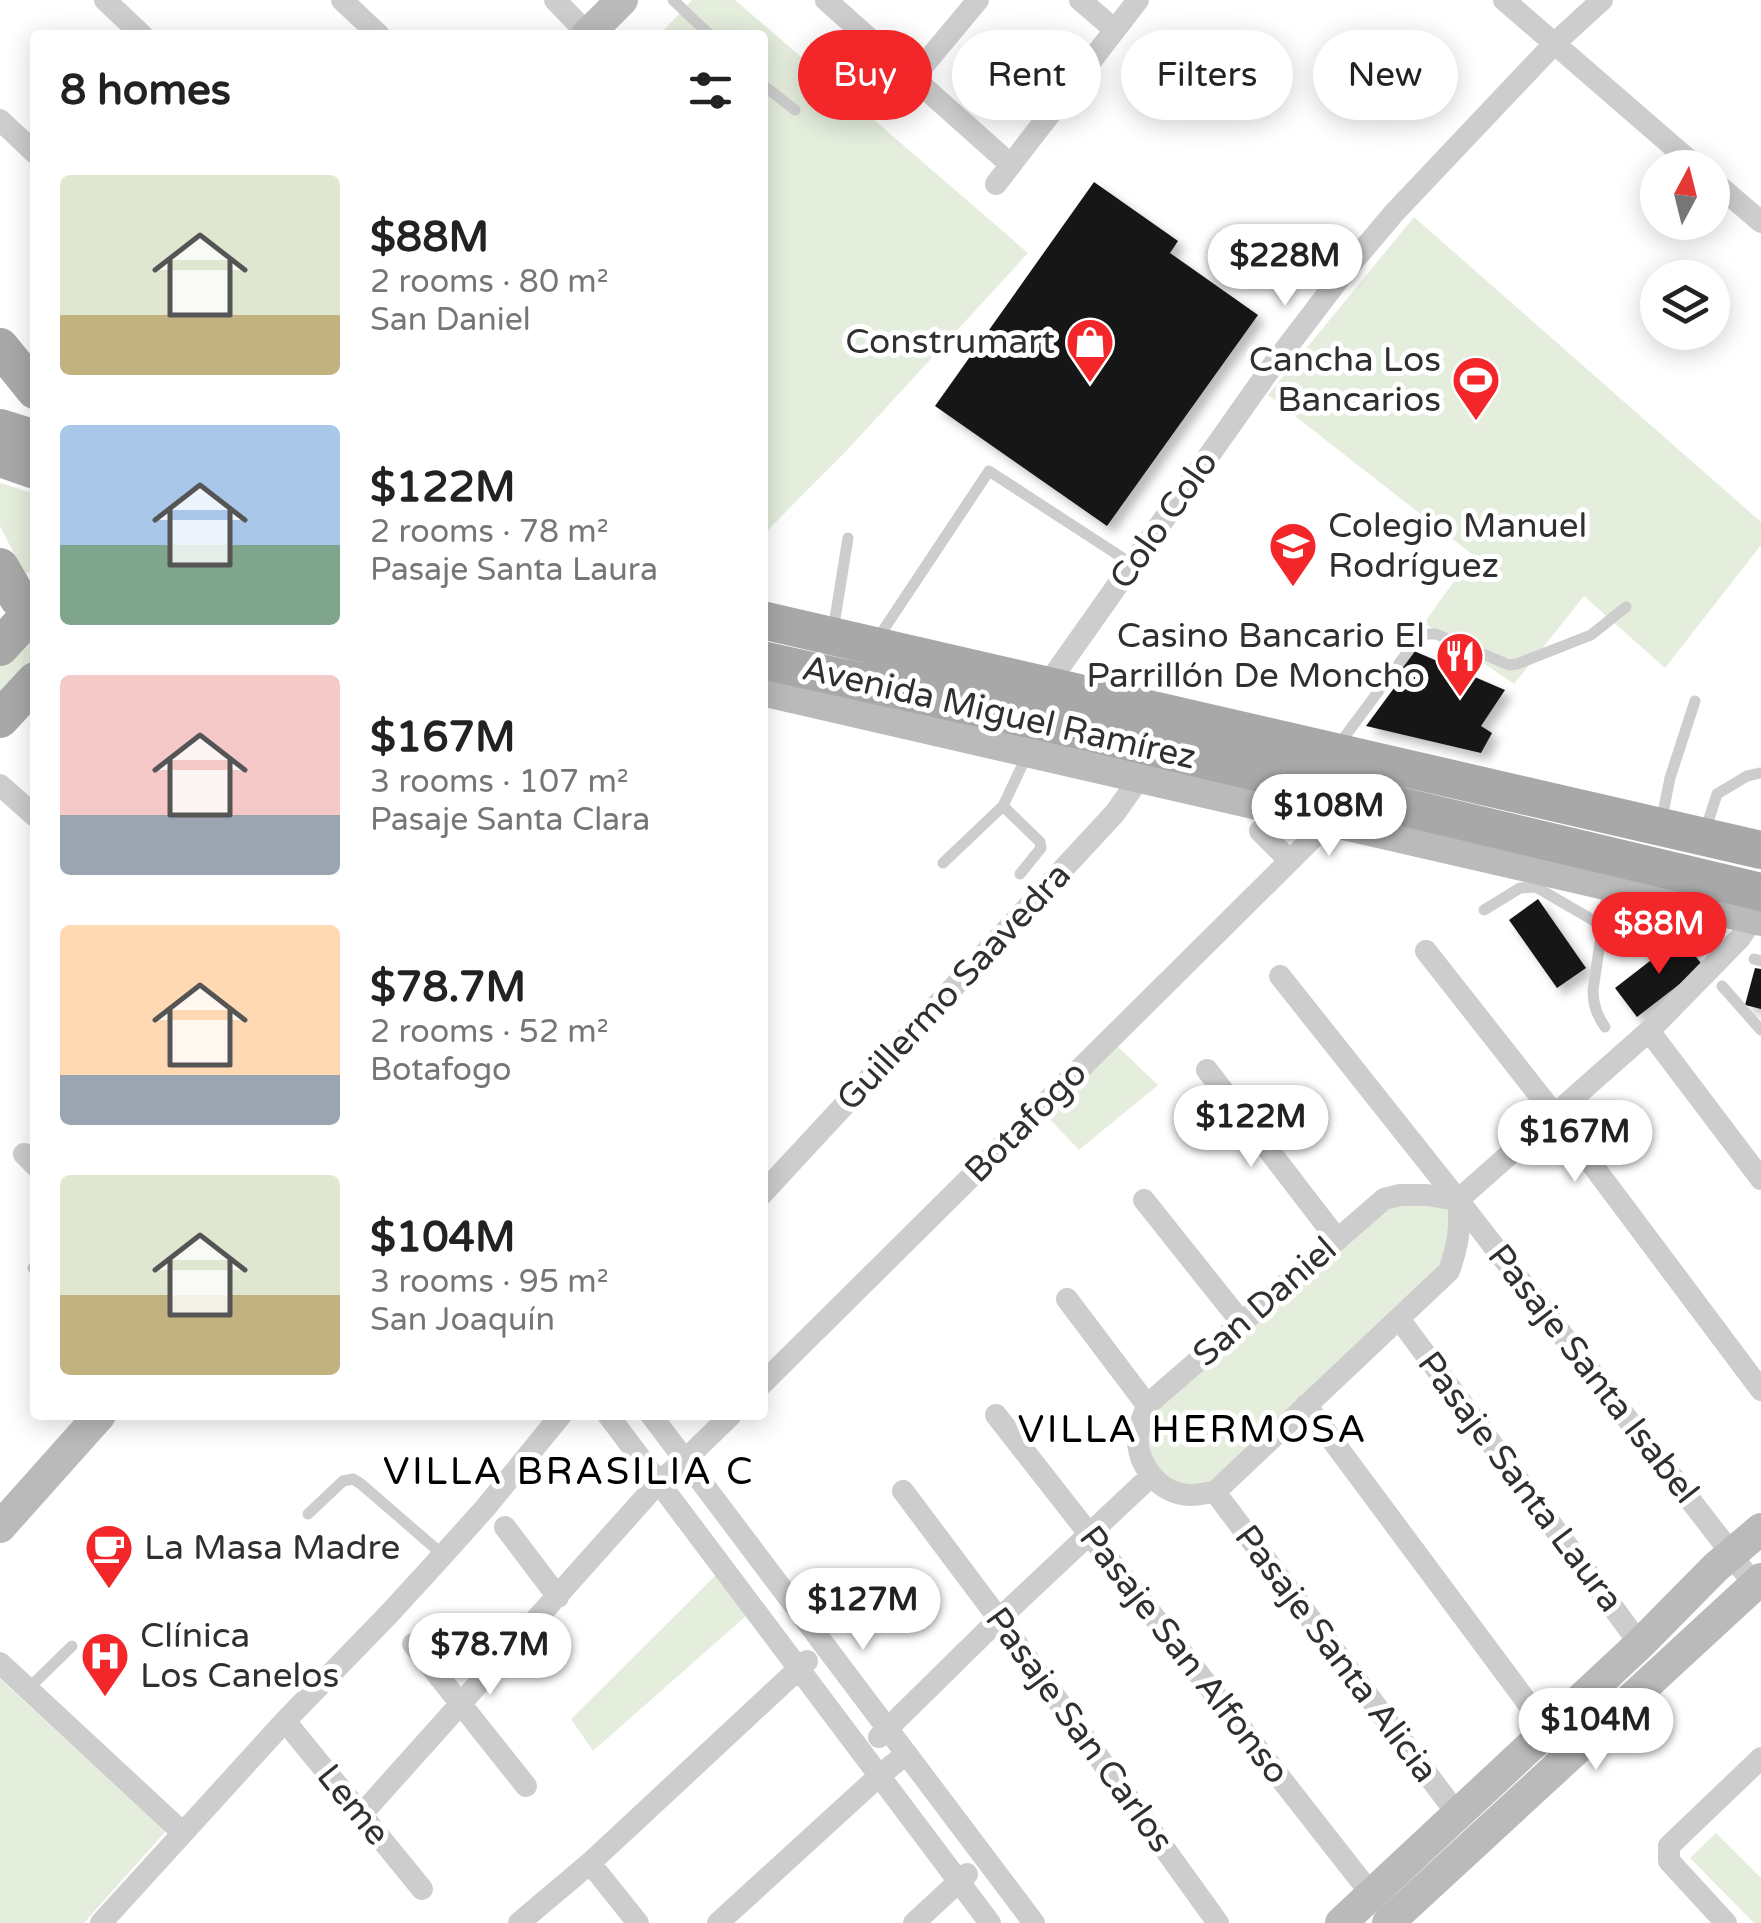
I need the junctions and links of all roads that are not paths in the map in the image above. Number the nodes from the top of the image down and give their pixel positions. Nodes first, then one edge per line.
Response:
1 (105, 0) edge
2 (342, 0) edge
3 (554, 0) edge
4 (622, 0) edge
5 (673, 0) edge
6 (826, 0) edge
7 (978, 0) edge
8 (1080, 0) edge
9 (1138, 0) edge
10 (1504, 0) edge
11 (1602, 0) edge
12 (137, 30) edge
13 (374, 30) edge
14 (584, 30) edge
15 (592, 30) edge
16 (705, 30) edge
17 (859, 30) edge
18 (1115, 30) junction
19 (1555, 43) junction
20 (932, 55) edge
21 (768, 89) edge
22 (932, 98) edge
23 (795, 110) dead end
24 (0, 120) edge
25 (30, 148) edge
26 (1677, 150) edge
27 (1730, 195) edge
28 (1761, 222) edge
29 (0, 346) edge
30 (30, 384) edge
31 (0, 428) edge
32 (30, 437) edge
33 (0, 458) edge
34 (30, 468) edge
35 (848, 538) dead end
36 (1132, 564) junction
37 (0, 566) edge
38 (1626, 607) dead end
39 (30, 608) edge
40 (30, 616) edge
41 (768, 621) edge
42 (816, 632) junction
43 (874, 644) junction
44 (0, 646) edge
45 (768, 669) edge
46 (768, 671) edge
47 (768, 672) edge
48 (1047, 685) junction
49 (30, 686) edge
50 (908, 693) junction
51 (1695, 700) dead end
52 (0, 719) edge
53 (1029, 750) junction
54 (1335, 751) junction
55 (1761, 773) edge
56 (1140, 776) junction
57 (0, 786) edge
58 (1003, 806) junction
59 (30, 812) edge
60 (1330, 821) junction
61 (1660, 827) junction
62 (1260, 831) dead end
63 (1703, 837) junction
64 (1761, 850) edge
65 (1290, 861) junction
66 (943, 863) dead end
67 (1020, 874) dead end
68 (1609, 885) junction
69 (1484, 910) dead end
70 (1758, 910) edge
71 (1603, 926) junction
72 (1426, 950) dead end
73 (1280, 976) dead end
74 (1722, 986) dead end
75 (1605, 1027) dead end
76 (1649, 1030) junction
77 (1761, 1030) edge
78 (1207, 1070) dead end
79 (1556, 1115) junction
80 (1761, 1179) edge
81 (768, 1188) edge
82 (1144, 1200) dead end
83 (1458, 1200) junction
84 (1337, 1238) junction
85 (1066, 1300) dead end
86 (1400, 1320) junction
87 (1242, 1322) junction
88 (768, 1378) edge
89 (1761, 1390) edge
90 (1148, 1405) junction
91 (1306, 1406) junction
92 (996, 1415) dead end
93 (96, 1420) edge
94 (557, 1420) edge
95 (612, 1420) edge
96 (655, 1420) edge
97 (726, 1420) edge
98 (685, 1460) junction
99 (1151, 1476) junction
100 (658, 1482) junction
101 (902, 1491) dead end
102 (1215, 1492) junction
103 (308, 1514) dead end
104 (505, 1527) dead end
105 (0, 1528) edge
106 (1761, 1529) edge
107 (1088, 1534) junction
108 (443, 1555) junction
109 (1730, 1556) junction
110 (1758, 1581) edge
111 (558, 1597) junction
112 (999, 1619) junction
113 (412, 1644) dead end
114 (1640, 1644) junction
115 (72, 1646) dead end
116 (825, 1646) junction
117 (0, 1663) edge
118 (798, 1668) junction
119 (28, 1689) junction
120 (461, 1704) junction
121 (285, 1721) junction
122 (1547, 1729) junction
123 (888, 1730) junction
124 (861, 1752) junction
125 (906, 1754) junction
126 (1761, 1758) edge
127 (879, 1776) junction
128 (526, 1786) dead end
129 (361, 1815) junction
130 (1458, 1816) junction
131 (183, 1833) junction
132 (985, 1859) junction
133 (590, 1862) junction
134 (959, 1882) junction
135 (422, 1890) dead end
136 (1380, 1909) edge
137 (101, 1923) edge
138 (519, 1923) edge
139 (638, 1923) edge
140 (718, 1923) edge
141 (914, 1923) edge
142 (990, 1923) edge
143 (1034, 1923) edge
144 (1218, 1923) edge
145 (1340, 1923) edge
146 (1726, 1923) edge

1 - 12 street
2 - 13 street
3 - 14 street
4 - 15 street
5 - 16 lane
6 - 17 street
7 - 20 street
8 - 18 street
9 - 18 street
10 - 19 street
11 - 19 street, Colo Colo
18 - 22 street
19 - 26 street
19 - 36 street, Colo Colo
21 - 23 lane
24 - 25 street
27 - 28 street
29 - 30 main road
31 - 32 main road
33 - 34 main road
35 - 42 lane
36 - 43 lane
36 - 48 street, Colo Colo
37 - 39 main road
38 - 54 lane
40 - 44 main road
41 - 42 main road, Avenida Miguel Ramírez
42 - 43 main road, Avenida Miguel Ramírez
42 - 45 street
43 - 48 main road, Avenida Miguel Ramírez
46 - 50 main road, Avenida Miguel Ramírez
47 - 53 street
48 - 50 main road
48 - 54 main road, Avenida Miguel Ramírez
49 - 52 main road
50 - 70 main road, Avenida Miguel Ramírez
51 - 61 lane
53 - 56 street
53 - 58 lane
54 - 61 main road, Avenida Miguel Ramírez
55 - 63 lane
56 - 60 street
56 - 81 street, Guillermo Saavedra
57 - 59 street
58 - 66 lane
58 - 67 lane
60 - 65 street, Botafogo
60 - 68 street
61 - 63 main road, Avenida Miguel Ramírez
62 - 65 street
63 - 64 main road, Avenida Miguel Ramírez
65 - 88 street, Botafogo
68 - 70 street
68 - 71 lane
69 - 71 lane
70 - 76 street
71 - 75 lane
72 - 79 street
73 - 83 street, Pasaje Santa Isabel
74 - 77 lane
76 - 79 street
76 - 80 street
78 - 84 street
79 - 83 street
79 - 89 street
82 - 87 street
83 - 84 street, San Daniel
83 - 86 street
83 - 109 street, Pasaje Santa Isabel
84 - 87 street, San Daniel
85 - 90 street
86 - 91 street
86 - 114 street, Pasaje Santa Laura
87 - 90 street, San Daniel
90 - 99 street
91 - 102 street
91 - 122 street
92 - 107 street, Pasaje San Alfonso
93 - 105 street
94 - 108 street
95 - 100 street
96 - 98 street
97 - 98 street
98 - 100 street
98 - 116 street
99 - 102 street
99 - 107 street
100 - 111 street
100 - 118 street
101 - 112 street, Pasaje San Carlos
102 - 130 street, Pasaje Santa Alicia
103 - 108 lane
104 - 111 street
106 - 109 street
107 - 112 street
107 - 136 street, Pasaje San Alfonso
108 - 121 street
109 - 110 street, Pasaje Santa Isabel
109 - 114 street
110 - 136 street
111 - 120 street
112 - 123 street
112 - 144 street, Pasaje San Carlos
113 - 120 street
114 - 122 street
115 - 119 lane
116 - 118 street
116 - 123 street
117 - 119 street
118 - 124 street
118 - 133 street
119 - 131 street
120 - 128 street
120 - 129 street
121 - 129 street, Leme
121 - 131 street
122 - 130 street
123 - 124 street
123 - 125 street
124 - 127 street
125 - 127 street
125 - 132 street
126 - 146 street
127 - 134 street
127 - 140 street
129 - 135 street, Leme
130 - 136 street
131 - 137 street
132 - 134 street
132 - 143 street
133 - 138 street
133 - 139 street
134 - 141 street
134 - 142 street
136 - 145 street

